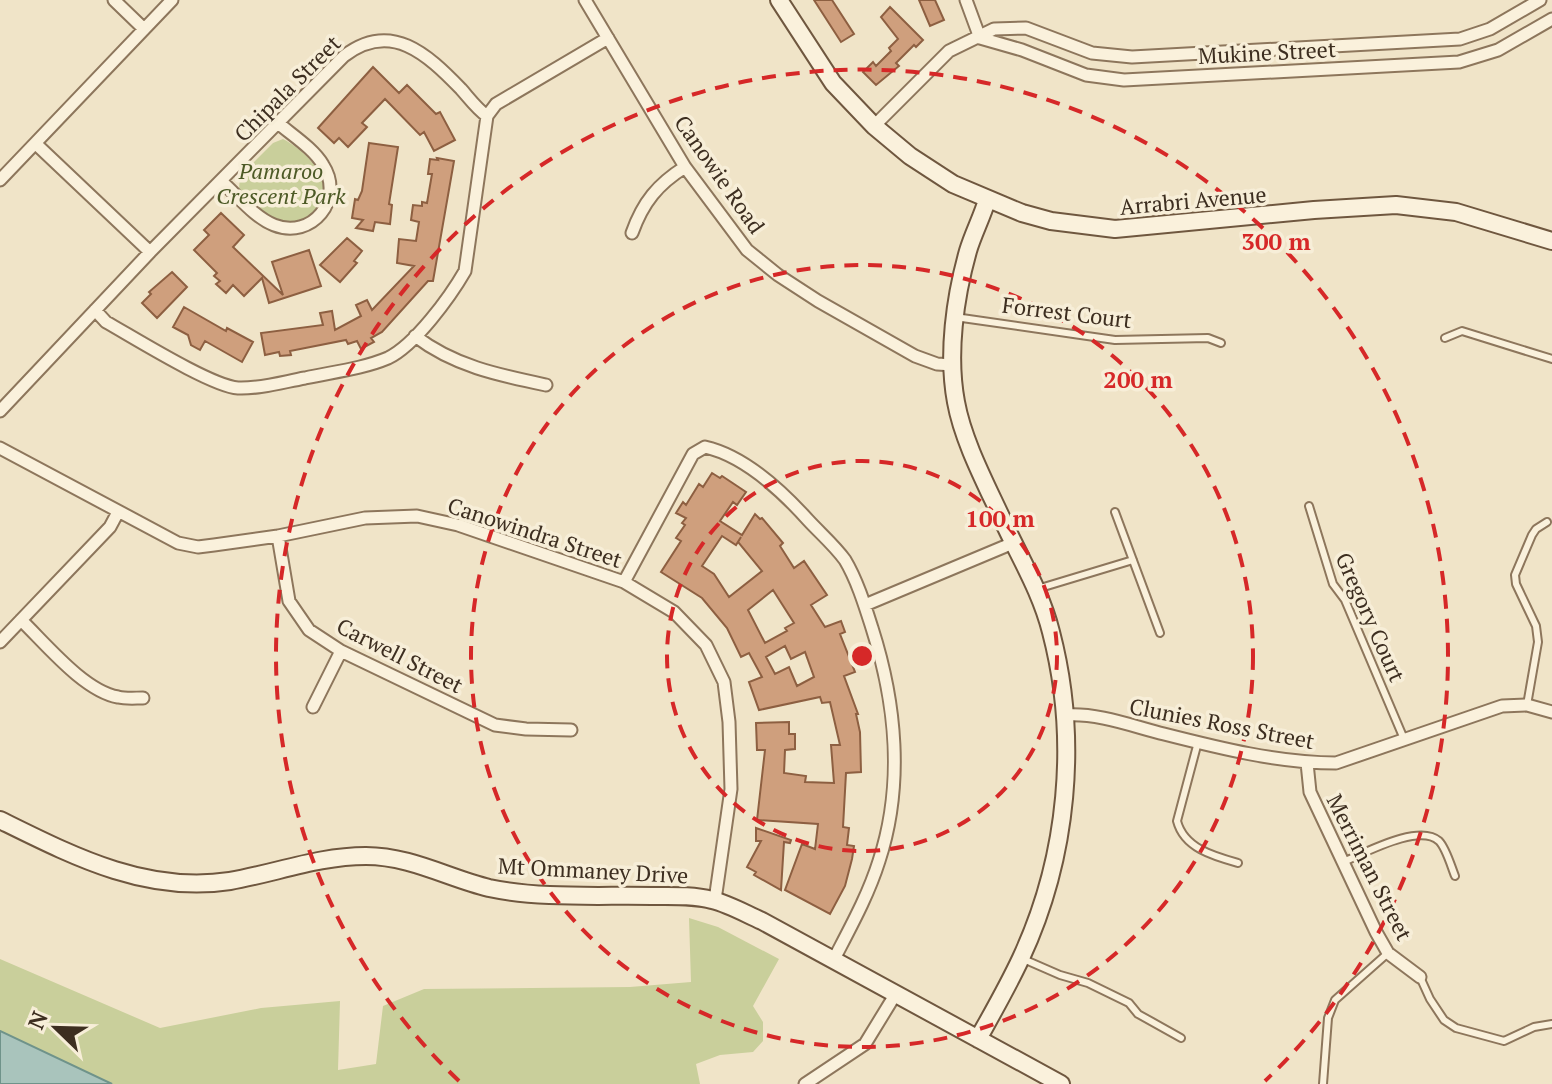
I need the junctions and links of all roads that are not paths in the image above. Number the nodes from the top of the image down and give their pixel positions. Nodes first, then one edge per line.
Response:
1 (114, 0) edge
2 (172, 0) edge
3 (585, 0) edge
4 (779, 0) edge
5 (966, 0) edge
6 (1540, 0) edge
7 (1552, 19) edge
8 (144, 29) junction
9 (608, 38) junction
10 (980, 38) junction
11 (487, 116) junction
12 (278, 123) junction
13 (874, 126) junction
14 (36, 144) junction
15 (685, 167) junction
16 (0, 180) edge
17 (222, 182) junction
18 (987, 200) junction
19 (632, 233) dead end
20 (1552, 241) edge
21 (150, 252) junction
22 (95, 310) junction
23 (955, 317) junction
24 (415, 336) junction
25 (1445, 338) dead end
26 (1221, 343) dead end
27 (1552, 359) edge
28 (953, 365) junction
29 (546, 385) dead end
30 (0, 411) edge
31 (0, 448) edge
32 (1309, 506) dead end
33 (118, 512) junction
34 (1115, 512) dead end
35 (1547, 522) dead end
36 (278, 536) junction
37 (1013, 543) junction
38 (1133, 560) junction
39 (624, 582) junction
40 (1037, 589) junction
41 (865, 605) junction
42 (21, 620) junction
43 (1160, 633) dead end
44 (0, 642) edge
45 (341, 651) junction
46 (143, 698) dead end
47 (1527, 705) junction
48 (313, 707) dead end
49 (1552, 712) edge
50 (1066, 715) junction
51 (571, 730) dead end
52 (1405, 740) junction
53 (1198, 742) junction
54 (1307, 763) junction
55 (0, 820) edge
56 (1343, 862) junction
57 (1238, 863) dead end
58 (1455, 876) dead end
59 (715, 900) junction
60 (1388, 953) junction
61 (1021, 958) junction
62 (833, 961) junction
63 (1420, 977) joint
64 (895, 995) junction
65 (1552, 1024) edge
66 (1181, 1038) dead end
67 (978, 1039) junction
68 (805, 1084) edge
69 (1060, 1084) edge
70 (1323, 1084) edge

1 - 8 street
2 - 8 street
3 - 9 street, Canowie Road
4 - 13 street, Arrabri Avenue
5 - 10 street
6 - 10 street, Mukine Street
7 - 10 street, Mukine Street
8 - 14 street
9 - 11 street
9 - 15 street, Canowie Road
10 - 13 street, Mukine Street
11 - 12 street, Chipala Street
11 - 24 street
12 - 17 street, Chipala Street
12 - 17 street
13 - 18 street, Arrabri Avenue
14 - 16 street
14 - 21 street
15 - 19 street
15 - 28 street, Canowie Road
17 - 21 street, Chipala Street
18 - 20 street, Arrabri Avenue
18 - 23 street
21 - 22 street, Chipala Street
22 - 24 street
22 - 30 street, Chipala Street
23 - 26 lane, Forrest Court
23 - 28 street
24 - 29 street
25 - 27 lane
28 - 37 street
31 - 33 street, Canowindra Street
32 - 52 lane, Gregory Court
33 - 36 street, Canowindra Street
33 - 42 street
34 - 38 lane
35 - 47 lane
36 - 39 street, Canowindra Street
36 - 45 street, Carwell Street
37 - 40 street
37 - 41 street
38 - 40 lane
38 - 43 lane
39 - 41 street
39 - 59 street, Canowindra Street
40 - 50 street
41 - 62 street
42 - 44 street
42 - 46 street
45 - 48 street
45 - 51 street, Carwell Street
47 - 49 street, Clunies Ross Street
47 - 52 street, Clunies Ross Street
50 - 53 street, Clunies Ross Street
50 - 61 street
52 - 54 street, Clunies Ross Street
53 - 54 street, Clunies Ross Street
53 - 57 lane
54 - 56 street, Merriman Street
55 - 59 street, Mt Ommaney Drive
56 - 58 lane
56 - 60 street, Merriman Street
59 - 62 street, Mt Ommaney Drive
60 - 63 street, Merriman Street
60 - 70 lane
61 - 66 lane
61 - 67 street
62 - 64 street, Mt Ommaney Drive
63 - 65 lane
64 - 67 street, Mt Ommaney Drive
64 - 68 street
67 - 69 street, Mt Ommaney Drive

